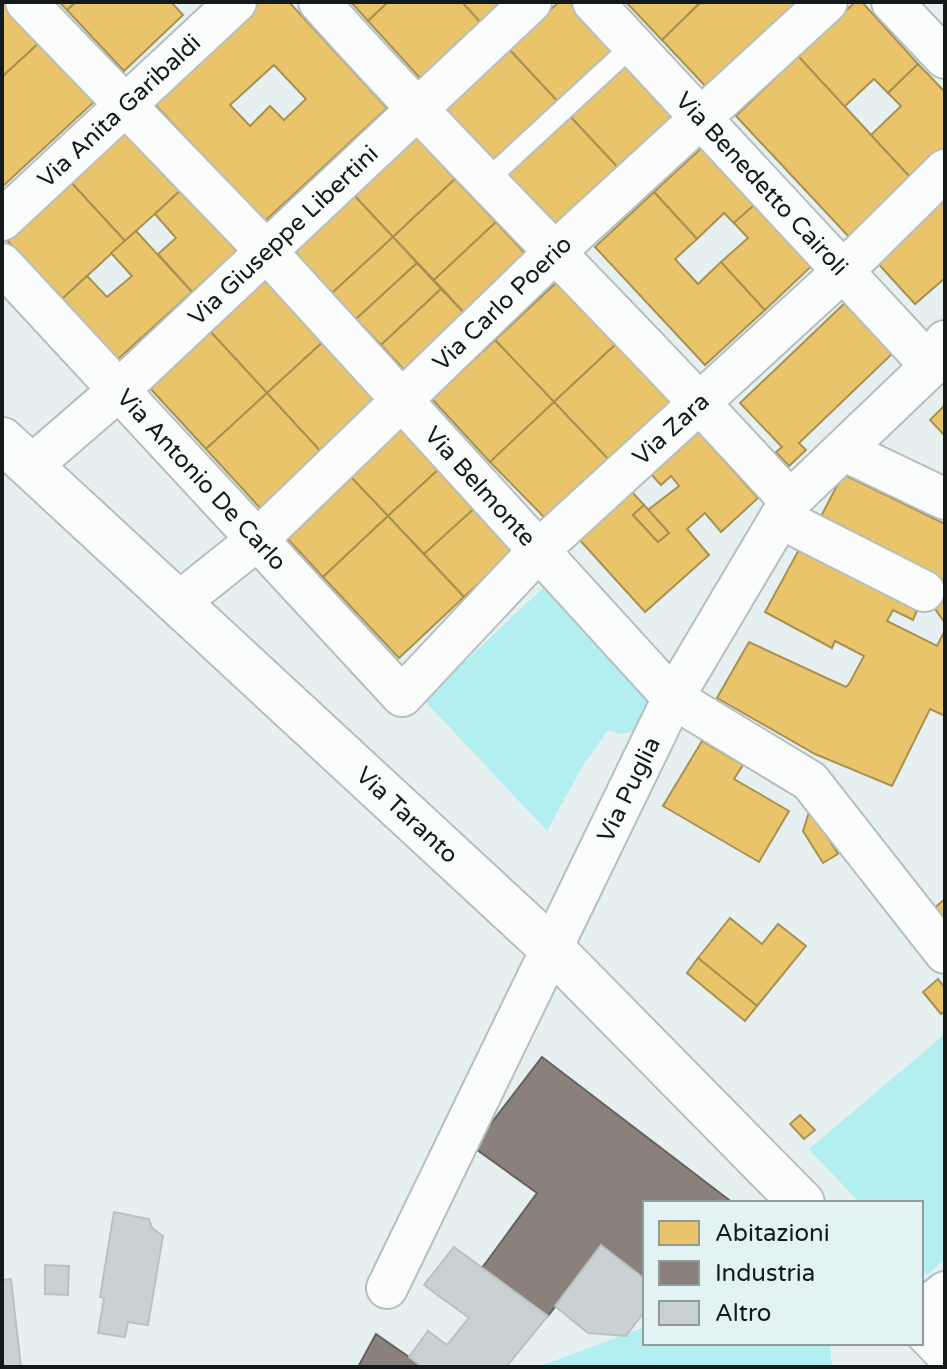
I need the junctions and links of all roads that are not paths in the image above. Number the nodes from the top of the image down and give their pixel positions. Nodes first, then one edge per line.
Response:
1 (26, 2) edge
2 (236, 2) edge
3 (319, 2) edge
4 (531, 2) edge
5 (593, 2) edge
6 (827, 2) edge
7 (892, 2) edge
8 (632, 46) junction
9 (945, 58) edge
10 (124, 107) junction
11 (416, 110) junction
12 (703, 118) junction
13 (945, 170) edge
14 (486, 181) junction
15 (2, 220) edge
16 (266, 251) junction
17 (556, 251) junction
18 (2, 264) edge
19 (842, 272) junction
20 (938, 353) edge
21 (120, 389) junction
22 (401, 401) junction
23 (701, 402) junction
24 (845, 451) junction
25 (16, 453) edge
26 (945, 499) edge
27 (785, 509) junction
28 (257, 540) junction
29 (540, 549) junction
30 (924, 591) dead end
31 (178, 603) junction
32 (402, 696) joint
33 (673, 698) junction
34 (551, 948) junction
35 (945, 953) edge
36 (800, 1201) edge
37 (387, 1288) dead end
38 (945, 1292) edge
39 (923, 1310) edge
40 (923, 1327) edge
41 (945, 1350) edge

1 - 10 street, Via Belmonte
2 - 10 street, Via Anita Garibaldi
3 - 11 street
4 - 11 street, Via Giuseppe Libertini
5 - 8 street, Via Benedetto Cairoli
6 - 12 street, Via Carlo Poerio
7 - 9 street
8 - 12 street, Via Benedetto Cairoli
8 - 14 lane
10 - 15 street, Via Anita Garibaldi
10 - 16 street, Via Belmonte
11 - 14 street
11 - 16 street, Via Giuseppe Libertini
12 - 17 street, Via Carlo Poerio
12 - 19 street, Via Benedetto Cairoli
13 - 19 street, Via Zara
14 - 17 street
16 - 21 street, Via Giuseppe Libertini
16 - 22 street, Via Belmonte
17 - 22 street, Via Carlo Poerio
17 - 23 street
18 - 21 street, Via Antonio De Carlo
19 - 20 street, Via Benedetto Cairoli
19 - 23 street, Via Zara
20 - 24 street, Via Puglia
21 - 25 street, Via Giuseppe Libertini
21 - 28 street, Via Antonio De Carlo
22 - 28 street, Via Carlo Poerio
22 - 29 street, Via Belmonte
23 - 27 street
23 - 29 street, Via Zara
24 - 26 street
24 - 27 street, Via Puglia
25 - 31 street, Via Taranto
27 - 30 street
27 - 33 street, Via Puglia
28 - 31 street, Via Carlo Poerio
28 - 32 street, Via Antonio De Carlo
29 - 32 street, Via Zara
29 - 33 street, Via Belmonte
31 - 34 street, Via Taranto
33 - 34 street, Via Puglia
33 - 35 street, Via Belmonte
34 - 36 street, Via Taranto
34 - 37 street, Via Puglia
38 - 39 street
40 - 41 street

